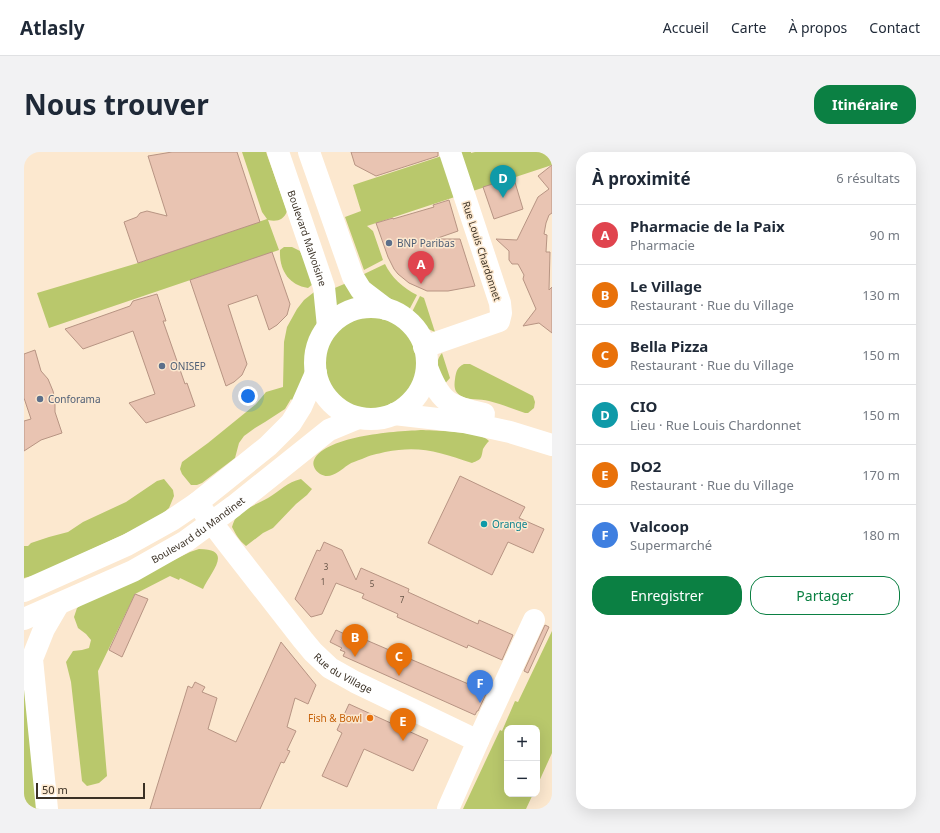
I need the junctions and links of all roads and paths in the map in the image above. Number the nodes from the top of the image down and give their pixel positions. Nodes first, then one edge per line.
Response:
1 (278, 152) edge
2 (309, 152) edge
3 (450, 152) edge
4 (386, 309) junction
5 (328, 327) junction
6 (426, 357) junction
7 (316, 373) junction
8 (394, 414) junction
9 (358, 418) junction
10 (552, 434) edge
11 (552, 445) edge
12 (197, 503) junction
13 (212, 523) junction
14 (24, 592) edge
15 (58, 605) junction
16 (24, 619) edge
17 (534, 620) dead end
18 (28, 654) edge
19 (478, 741) junction
20 (47, 809) edge
21 (448, 809) edge

1 - 5 main road, Boulevard Malvoisine
2 - 4 main road
3 - 6 main road, Rue Louis Chardonnet
4 - 5 main road
4 - 6 main road
5 - 7 main road
6 - 8 main road
6 - 10 main road
7 - 9 main road
7 - 12 main road
8 - 9 main road
8 - 11 main road
9 - 13 main road, Boulevard du Mandinet
12 - 13 main road, Rue du Village
12 - 14 main road
13 - 15 main road, Boulevard du Mandinet
13 - 19 main road, Rue du Village
15 - 16 main road, Boulevard du Mandinet
15 - 18 main road
17 - 19 main road
18 - 20 main road
19 - 21 main road

